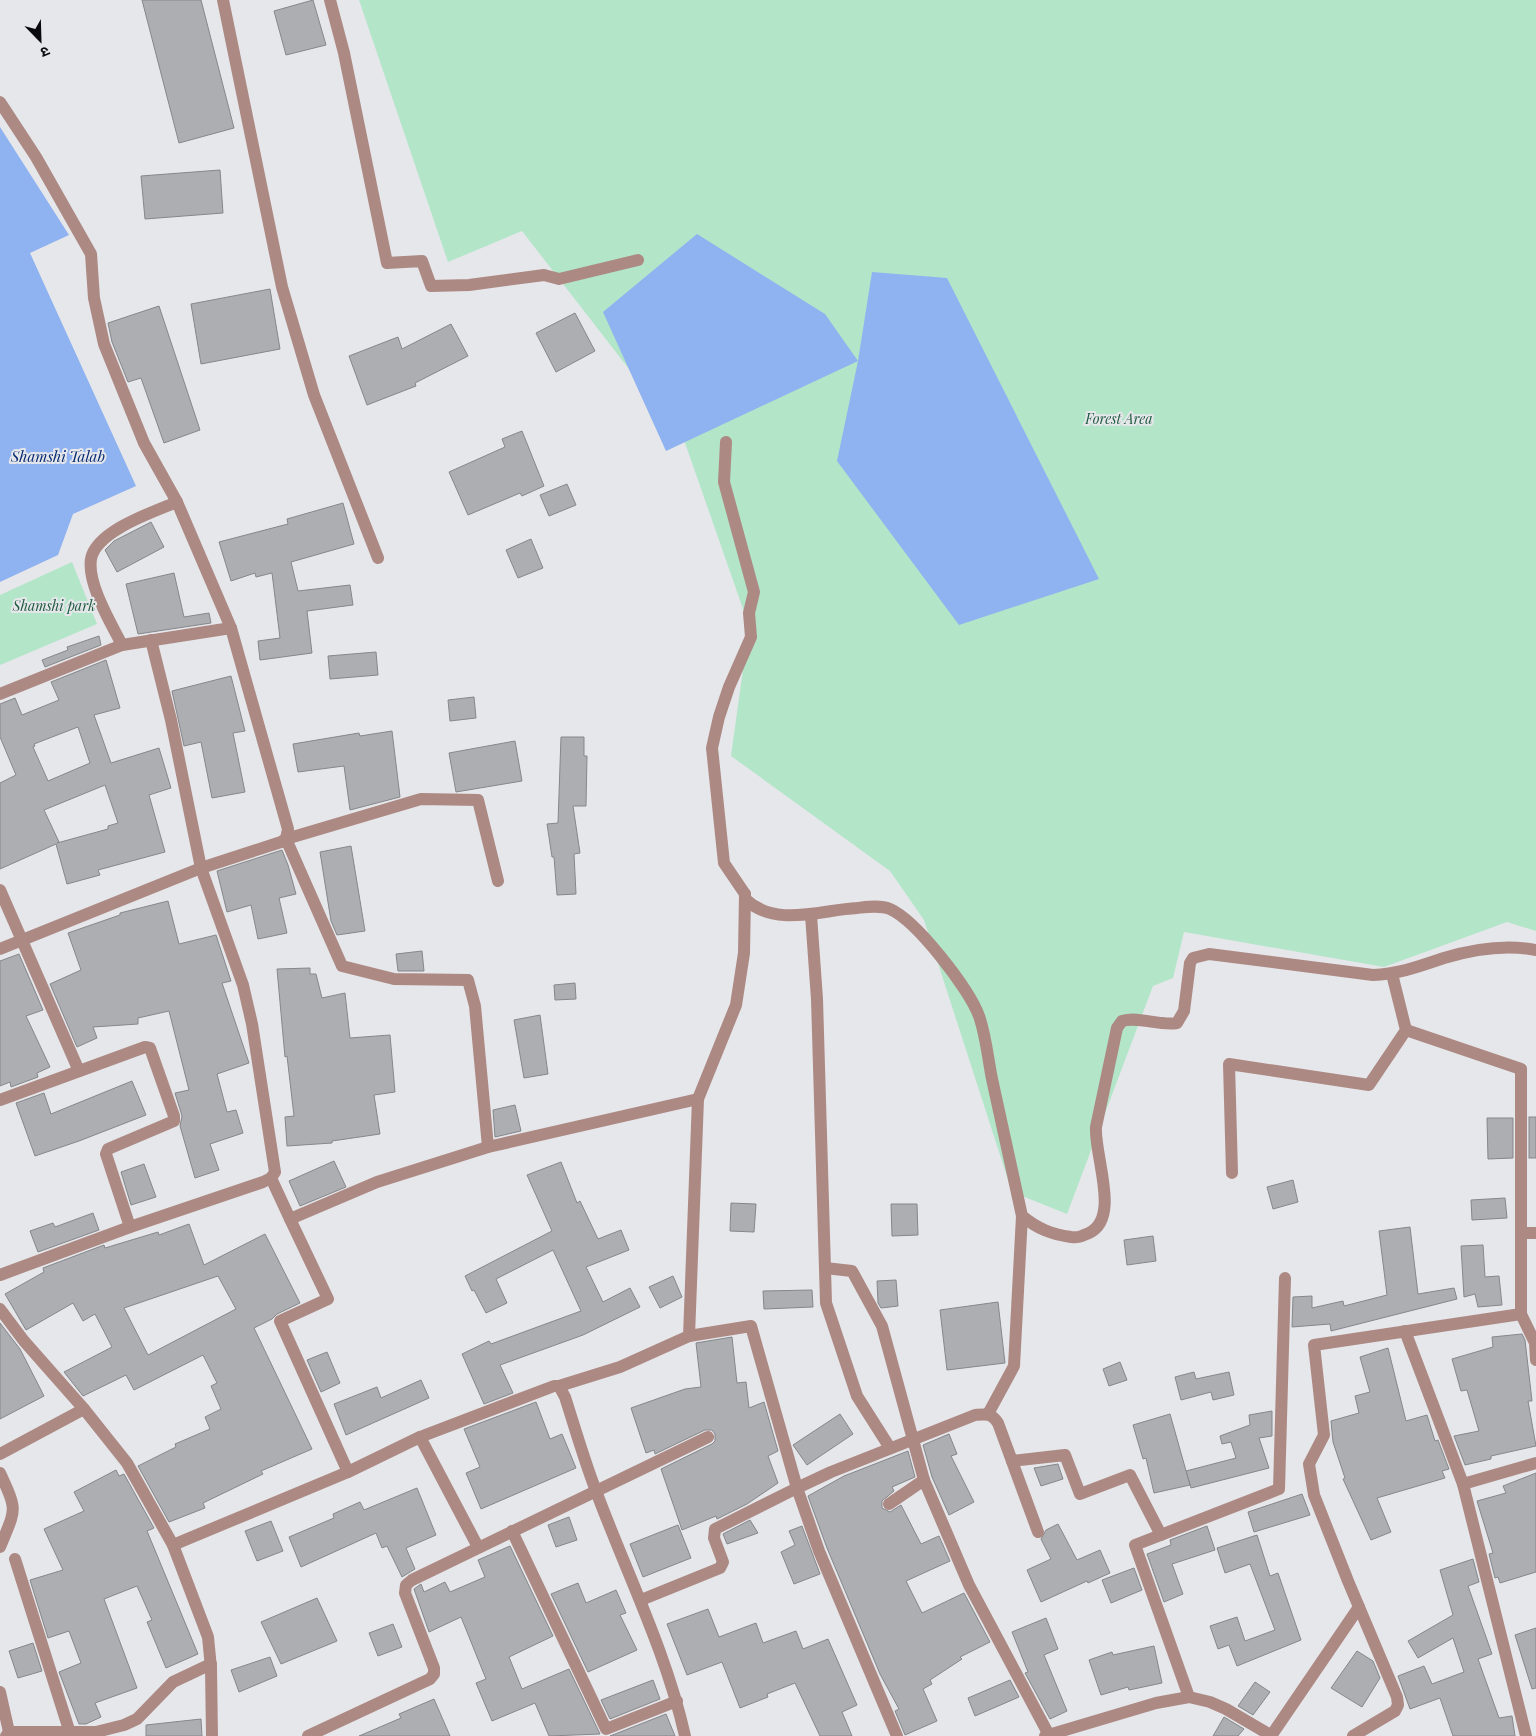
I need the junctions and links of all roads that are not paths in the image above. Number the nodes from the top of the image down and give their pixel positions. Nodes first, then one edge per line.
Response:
1 (223, 0) edge
2 (330, 0) edge
3 (0, 102) edge
4 (638, 260) dead end
5 (726, 442) dead end
6 (177, 502) junction
7 (378, 558) dead end
8 (231, 628) junction
9 (151, 640) junction
10 (122, 645) junction
11 (0, 694) edge
12 (286, 839) junction
13 (202, 868) junction
14 (498, 881) dead end
15 (0, 890) edge
16 (745, 894) junction
17 (811, 915) junction
18 (22, 940) junction
19 (0, 949) edge
20 (1536, 950) edge
21 (1392, 974) junction
22 (1406, 1030) junction
23 (79, 1071) junction
24 (698, 1099) junction
25 (0, 1100) edge
26 (488, 1147) junction
27 (1232, 1173) dead end
28 (271, 1178) junction
29 (1022, 1216) junction
30 (290, 1219) junction
31 (130, 1227) junction
32 (1536, 1232) edge
33 (1522, 1233) junction
34 (825, 1268) junction
35 (0, 1276) edge
36 (1285, 1278) dead end
37 (0, 1309) edge
38 (1521, 1314) junction
39 (1405, 1331) junction
40 (689, 1336) junction
41 (1536, 1360) edge
42 (559, 1386) junction
43 (84, 1409) junction
44 (988, 1414) junction
45 (420, 1437) junction
46 (708, 1437) dead end
47 (913, 1440) junction
48 (890, 1448) junction
49 (0, 1454) edge
50 (1012, 1461) junction
51 (1536, 1463) edge
52 (348, 1472) junction
53 (0, 1473) edge
54 (924, 1480) junction
55 (1463, 1484) junction
56 (797, 1488) junction
57 (596, 1490) junction
58 (889, 1504) dead end
59 (512, 1531) junction
60 (1038, 1532) dead end
61 (1161, 1535) junction
62 (173, 1545) junction
63 (0, 1547) edge
64 (478, 1547) junction
65 (15, 1559) dead end
66 (641, 1600) junction
67 (1359, 1607) junction
68 (211, 1664) junction
69 (0, 1692) edge
70 (1189, 1697) junction
71 (677, 1701) junction
72 (70, 1732) junction
73 (326, 1732) edge
74 (8, 1734) edge
75 (1047, 1735) edge
76 (212, 1736) edge
77 (308, 1736) edge
78 (685, 1736) edge
79 (897, 1736) edge
80 (1271, 1736) edge
81 (1353, 1736) edge
82 (1526, 1736) edge

1 - 7 street
2 - 4 street
3 - 6 street
5 - 16 street
6 - 8 street
6 - 10 street
8 - 9 street
8 - 12 street
9 - 10 street
9 - 13 street
10 - 11 street
12 - 13 street
12 - 14 street
12 - 26 street
13 - 18 street
13 - 28 street
15 - 18 street
16 - 17 street
16 - 24 street
17 - 29 street
17 - 34 street
18 - 19 street
18 - 23 street
20 - 21 street
21 - 22 street
21 - 29 street
22 - 27 street
22 - 33 street
23 - 25 street
23 - 31 street
24 - 26 street
24 - 40 street
26 - 30 street
28 - 30 street
28 - 31 street
29 - 44 street
30 - 52 street
31 - 35 street
32 - 33 street
33 - 38 street
34 - 47 street
34 - 48 street
36 - 61 street
37 - 43 street
38 - 39 street
38 - 41 street
39 - 55 street
39 - 67 street
40 - 42 street
40 - 56 street
42 - 45 street
42 - 57 street
43 - 49 street
43 - 62 street
44 - 47 street
44 - 50 street
45 - 52 street
45 - 64 street
46 - 57 street
47 - 48 street
47 - 54 street
48 - 56 street
50 - 60 street
50 - 61 street
51 - 55 street
52 - 62 street
53 - 63 street
54 - 58 street
54 - 75 street
55 - 82 street
56 - 66 street
56 - 79 street
57 - 59 street
57 - 66 street
59 - 64 street
59 - 71 street
61 - 70 street
62 - 68 street
64 - 73 street
65 - 72 street
66 - 71 street
67 - 80 street
67 - 81 street
68 - 72 street
68 - 76 street
69 - 74 street
70 - 75 street
70 - 80 street
71 - 78 street
72 - 74 street
73 - 77 street

